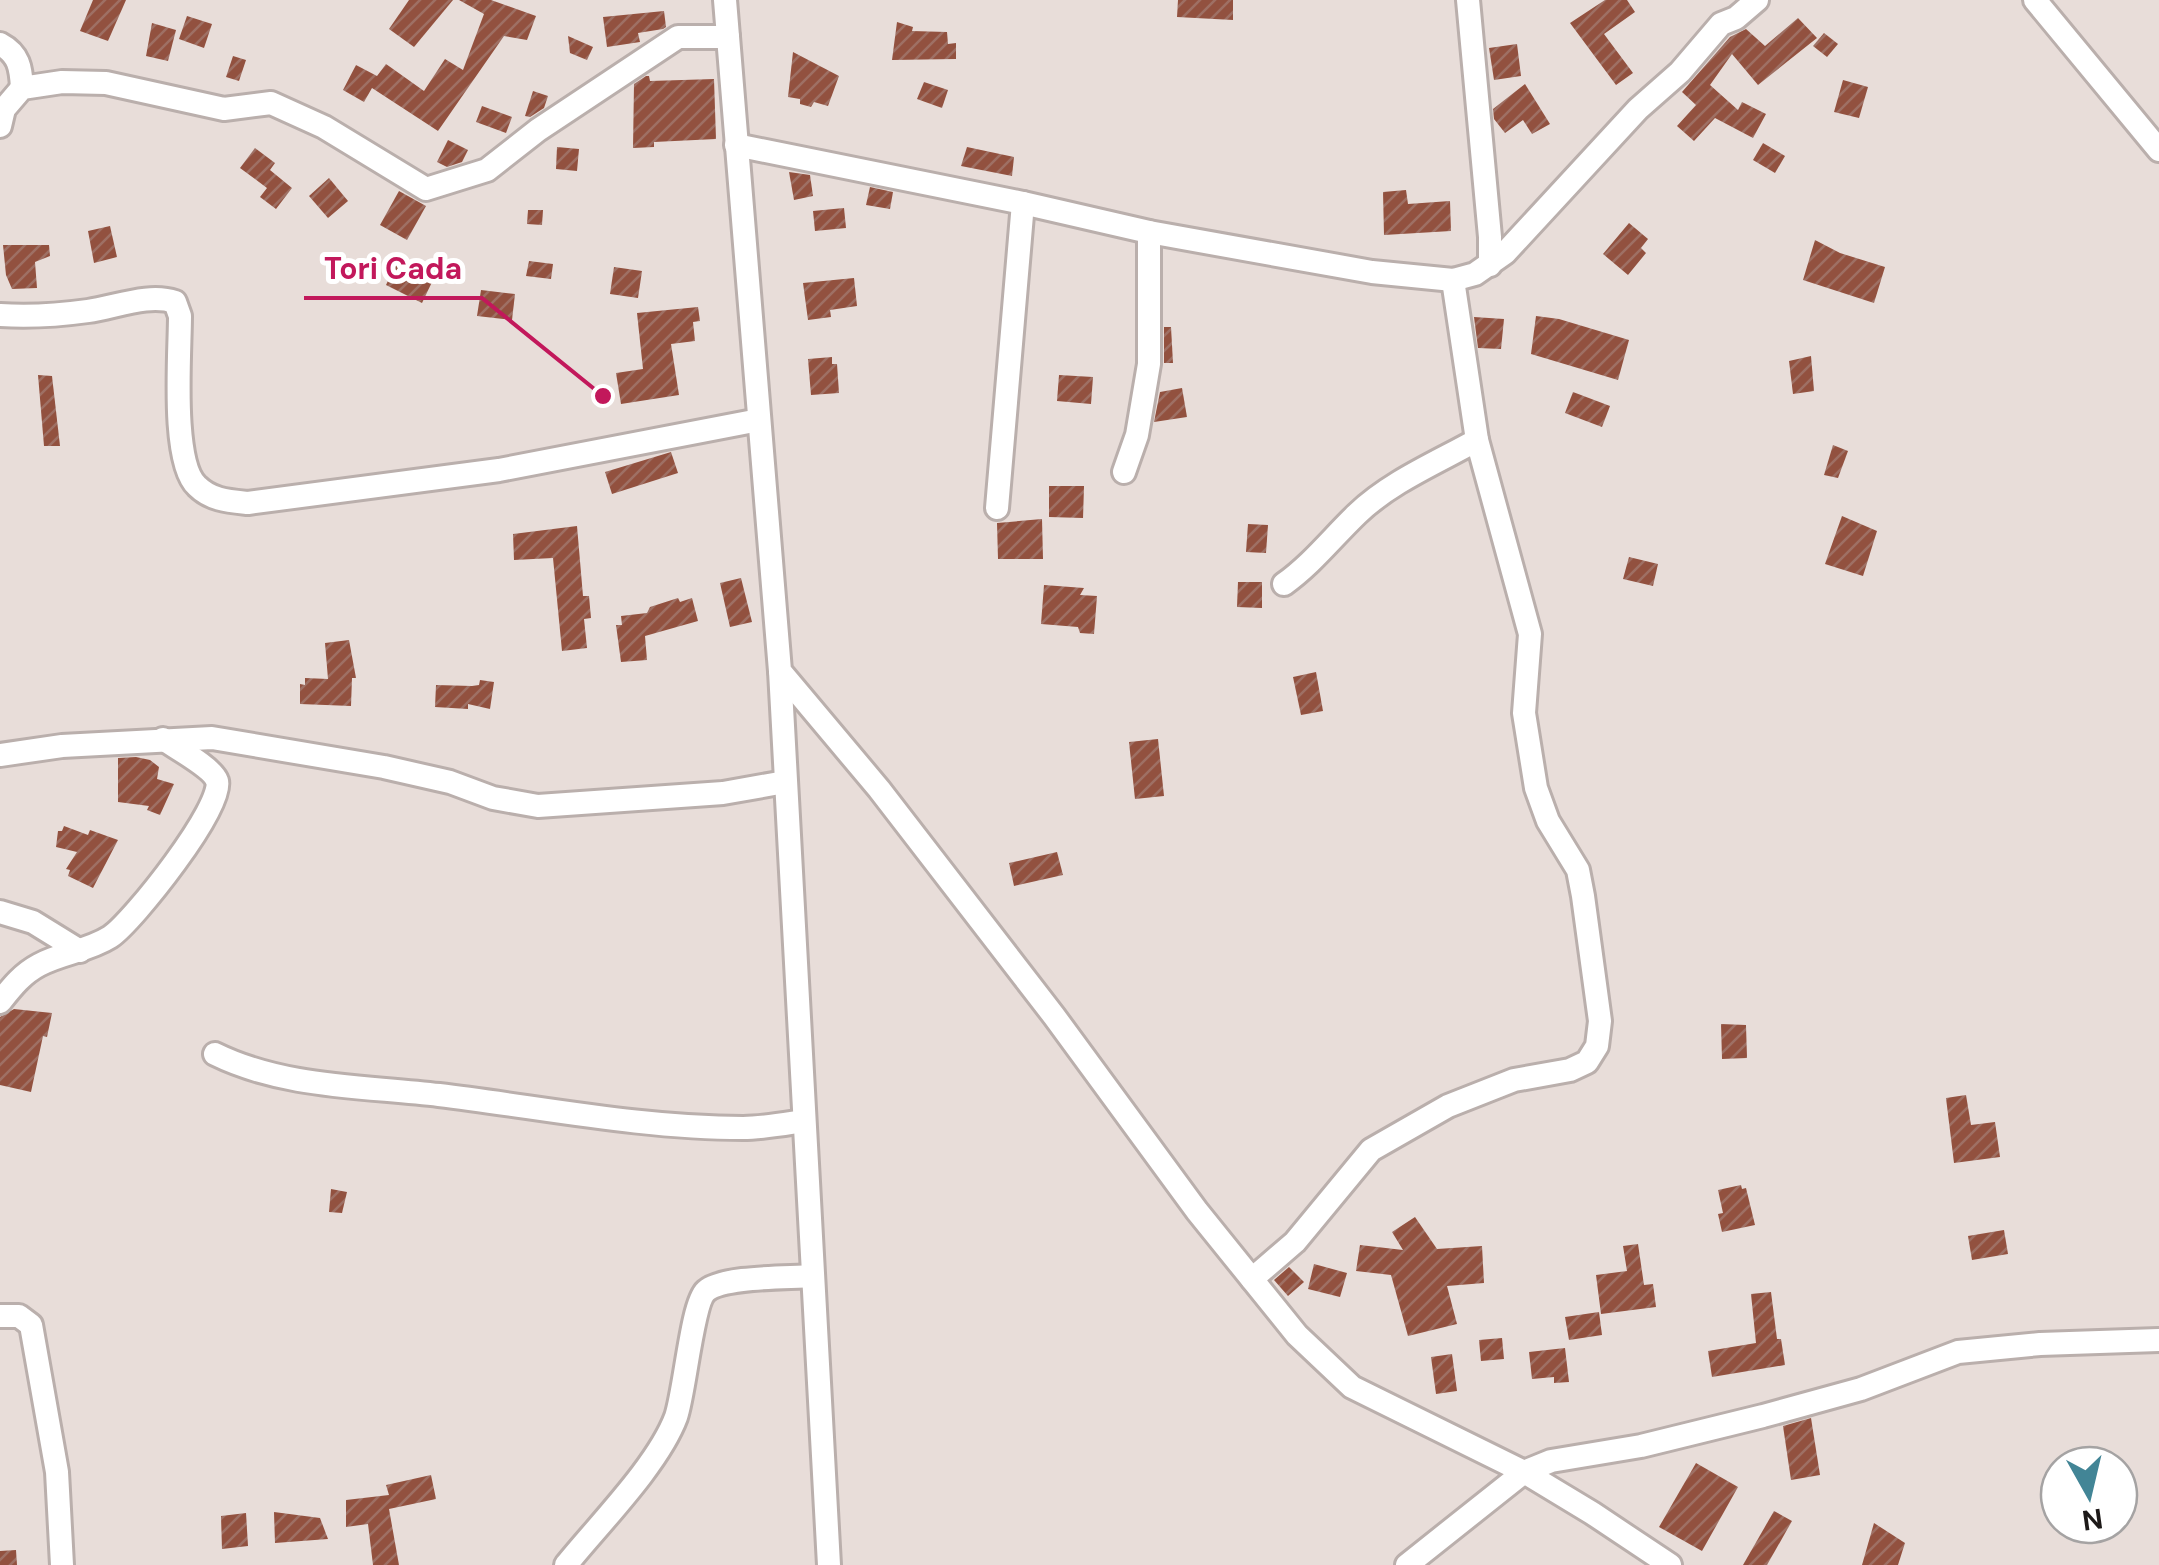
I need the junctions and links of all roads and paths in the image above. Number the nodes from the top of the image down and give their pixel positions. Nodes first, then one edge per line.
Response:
1 (725, 0) edge
2 (1468, 0) edge
3 (1757, 0) edge
4 (2034, 0) edge
5 (728, 37) junction
6 (0, 44) edge
7 (22, 88) junction
8 (0, 126) edge
9 (736, 144) junction
10 (2159, 150) edge
11 (1022, 203) junction
12 (1149, 232) junction
13 (1490, 265) junction
14 (1453, 280) junction
15 (0, 315) edge
16 (759, 420) junction
17 (1477, 440) junction
18 (1124, 472) dead end
19 (997, 508) dead end
20 (1284, 584) dead end
21 (780, 671) junction
22 (164, 739) junction
23 (0, 755) edge
24 (785, 782) junction
25 (0, 912) edge
26 (80, 950) junction
27 (0, 1002) edge
28 (215, 1054) dead end
29 (804, 1121) junction
30 (812, 1276) junction
31 (1252, 1278) junction
32 (0, 1316) edge
33 (2159, 1340) edge
34 (1524, 1472) junction
35 (62, 1565) edge
36 (566, 1565) edge
37 (829, 1565) edge
38 (1407, 1565) edge
39 (1670, 1565) edge

1 - 5 street
2 - 13 street
3 - 13 street
4 - 10 street
5 - 7 street
5 - 9 street
6 - 7 street
7 - 8 street
9 - 11 street
9 - 16 street
11 - 12 street
11 - 19 street
12 - 14 street
12 - 18 street
13 - 14 street
14 - 17 street
15 - 16 street
16 - 21 street
17 - 20 street
17 - 31 street
21 - 24 street
21 - 31 street
22 - 23 street
22 - 24 street
22 - 26 street
24 - 29 street
25 - 26 street
26 - 27 street
28 - 29 street
29 - 30 street
30 - 36 street
30 - 37 street
31 - 34 street
32 - 35 street
33 - 34 street
34 - 38 street
34 - 39 street

